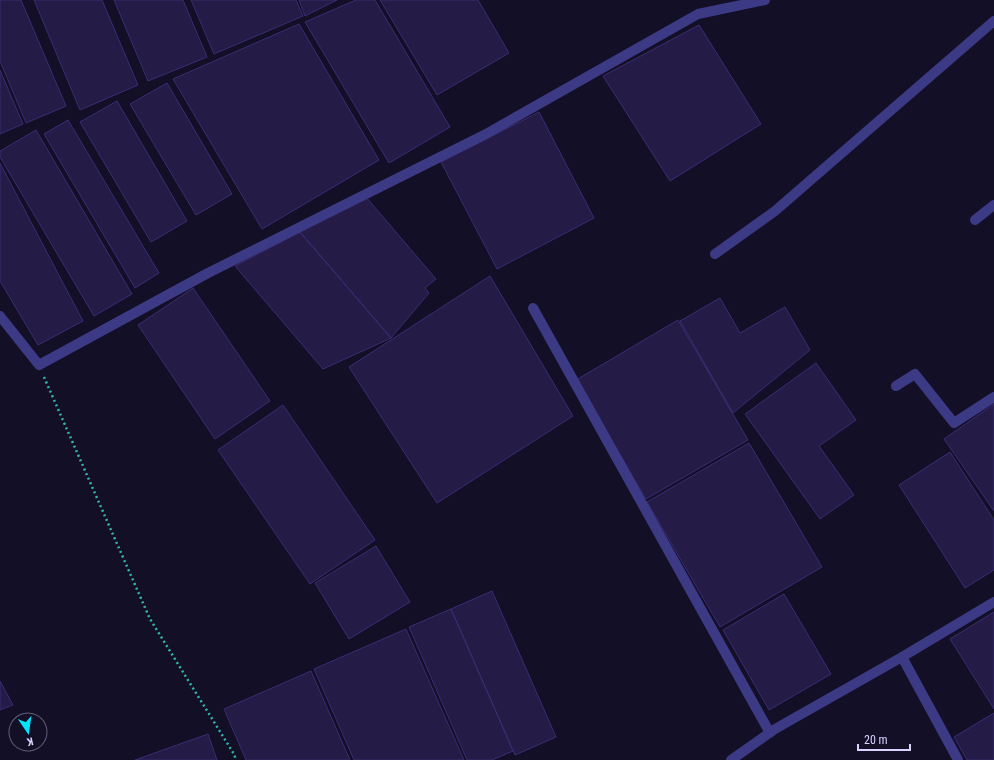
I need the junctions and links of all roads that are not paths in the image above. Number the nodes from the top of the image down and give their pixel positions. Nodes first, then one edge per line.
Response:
1 (765, 0) edge
2 (994, 21) edge
3 (994, 205) edge
4 (975, 220) dead end
5 (715, 254) dead end
6 (533, 308) dead end
7 (0, 316) edge
8 (896, 386) dead end
9 (994, 397) edge
10 (994, 602) edge
11 (902, 658) junction
12 (770, 733) junction
13 (731, 760) edge
14 (958, 760) edge

1 - 7 street
2 - 5 street
3 - 4 street
6 - 12 street
8 - 9 street
10 - 11 street
11 - 12 street
11 - 14 street
12 - 13 street

